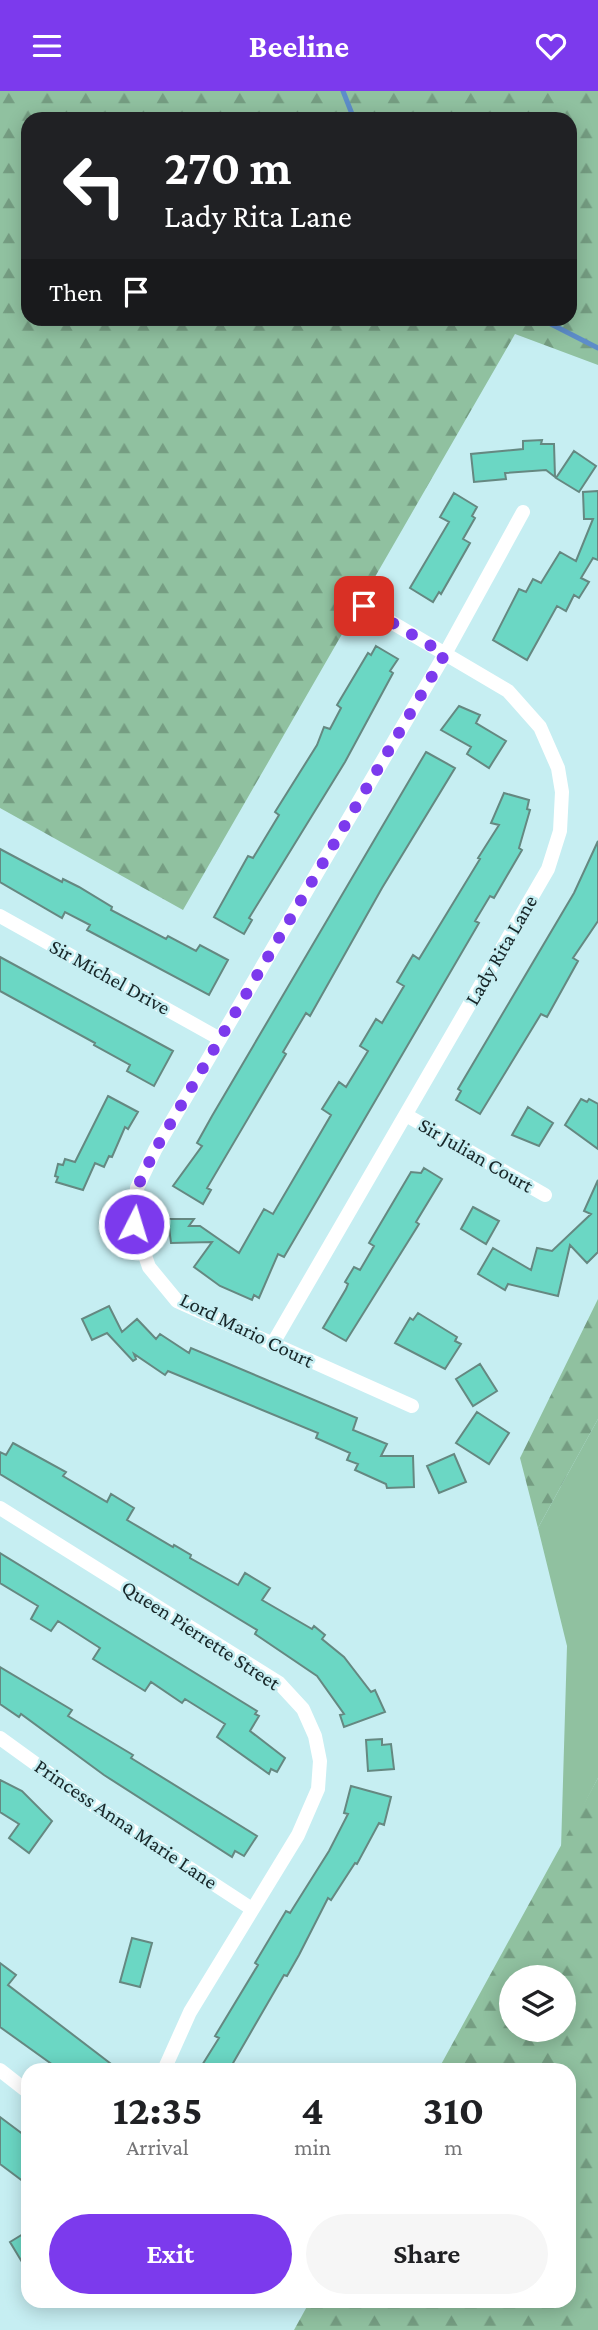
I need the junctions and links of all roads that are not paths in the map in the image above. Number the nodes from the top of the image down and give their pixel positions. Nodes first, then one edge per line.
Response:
1 (523, 512) dead end
2 (364, 606) dead end
3 (445, 654) junction
4 (0, 916) edge
5 (220, 1039) junction
6 (406, 1115) junction
7 (545, 1195) dead end
8 (272, 1345) junction
9 (412, 1406) dead end
10 (0, 1508) edge
11 (0, 1738) edge
12 (252, 1909) junction
13 (167, 2063) edge
14 (0, 2070) edge
15 (21, 2086) edge

1 - 3 street, Lord Mario Court
2 - 3 street, Lady Rita Lane
3 - 5 street, Lord Mario Court
3 - 6 street, Lady Rita Lane
4 - 5 street, Sir Michel Drive
5 - 8 street, Lord Mario Court
6 - 7 street, Sir Julian Court
6 - 8 street, Lady Rita Lane
8 - 9 street, Lord Mario Court
10 - 12 street, Queen Pierrette Street
11 - 12 street, Princess Anna Marie Lane
12 - 13 street, Queen Pierrette Street
14 - 15 street

